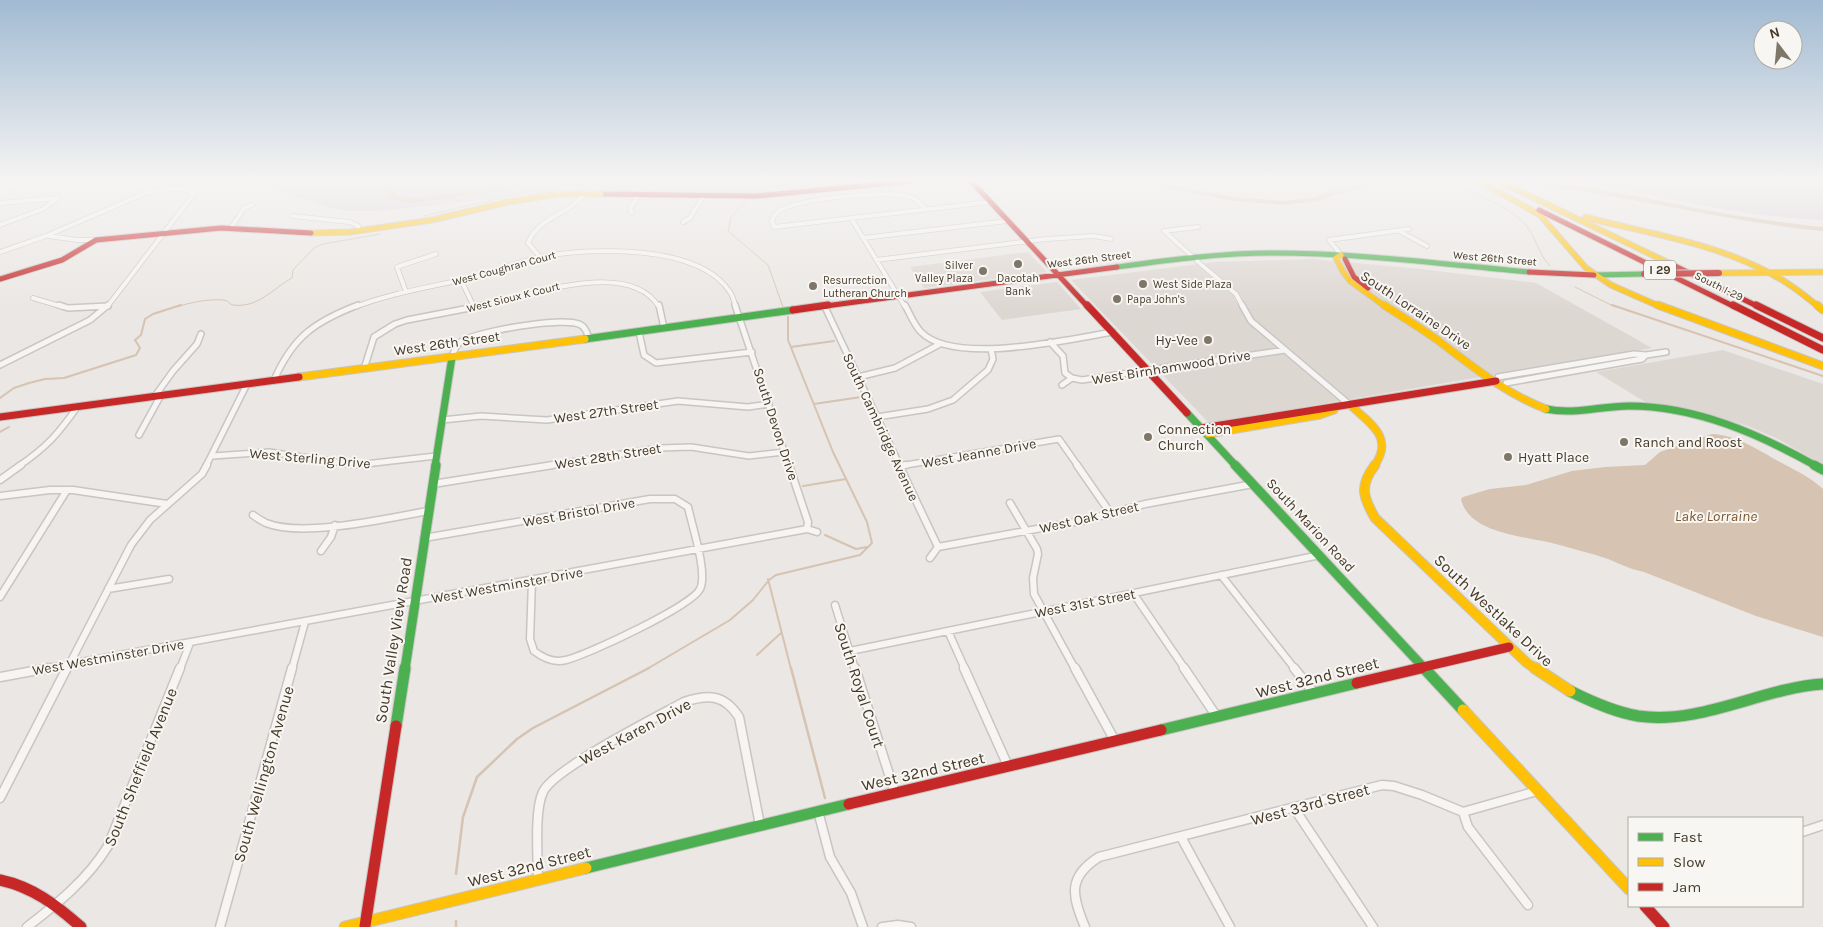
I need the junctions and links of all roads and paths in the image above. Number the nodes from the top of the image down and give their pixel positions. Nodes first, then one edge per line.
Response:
1 (75, 224) edge
2 (171, 224) edge
3 (233, 224) edge
4 (355, 224) edge
5 (404, 224) edge
6 (541, 224) edge
7 (773, 224) edge
8 (797, 224) edge
9 (855, 224) edge
10 (980, 224) edge
11 (1011, 224) edge
12 (1550, 224) edge
13 (1573, 224) edge
14 (1589, 224) edge
15 (1613, 224) edge
16 (1198, 227) dead end
17 (231, 228) junction
18 (1409, 229) dead end
19 (1399, 230) junction
20 (359, 231) junction
21 (164, 233) junction
22 (46, 236) junction
23 (863, 238) junction
24 (1111, 239) dead end
25 (96, 240) junction
26 (1027, 241) junction
27 (1427, 246) dead end
28 (0, 252) edge
29 (436, 254) dead end
30 (540, 257) junction
31 (1341, 257) junction
32 (1195, 259) junction
33 (876, 260) junction
34 (1823, 272) edge
35 (1773, 275) junction
36 (1060, 276) junction
37 (1823, 276) edge
38 (1598, 277) junction
39 (0, 279) edge
40 (462, 280) junction
41 (406, 292) junction
42 (898, 297) junction
43 (33, 298) dead end
44 (108, 306) junction
45 (474, 307) junction
46 (824, 307) junction
47 (1823, 310) edge
48 (741, 318) junction
49 (664, 328) junction
50 (640, 332) junction
51 (1113, 332) junction
52 (201, 334) dead end
53 (589, 338) junction
54 (1823, 338) edge
55 (1050, 342) junction
56 (940, 344) junction
57 (991, 348) junction
58 (1285, 350) junction
59 (1823, 350) edge
60 (752, 352) junction
61 (1666, 352) dead end
62 (1646, 355) junction
63 (452, 357) junction
64 (0, 365) edge
65 (1823, 366) edge
66 (364, 368) junction
67 (1150, 371) junction
68 (858, 377) junction
69 (1072, 378) junction
70 (274, 380) junction
71 (1500, 380) junction
72 (247, 384) junction
73 (1062, 385) dead end
74 (158, 396) junction
75 (769, 404) junction
76 (1350, 405) junction
77 (78, 406) junction
78 (0, 417) edge
79 (877, 417) junction
80 (442, 420) junction
81 (1205, 431) junction
82 (139, 435) dead end
83 (784, 452) junction
84 (213, 456) junction
85 (436, 456) junction
86 (900, 466) junction
87 (1823, 470) edge
88 (0, 480) edge
89 (432, 484) junction
90 (1254, 484) junction
91 (67, 490) junction
92 (0, 496) edge
93 (1010, 503) dead end
94 (167, 504) junction
95 (428, 511) junction
96 (1110, 514) junction
97 (253, 515) dead end
98 (335, 526) junction
99 (807, 529) junction
100 (1026, 531) junction
101 (816, 532) dead end
102 (424, 538) junction
103 (938, 547) junction
104 (697, 550) junction
105 (321, 551) dead end
106 (1320, 555) junction
107 (930, 558) dead end
108 (1221, 575) junction
109 (169, 579) dead end
110 (532, 581) junction
111 (108, 589) junction
112 (1133, 593) junction
113 (0, 597) edge
114 (414, 602) junction
115 (835, 605) dead end
116 (1043, 611) junction
117 (305, 622) junction
118 (948, 631) junction
119 (190, 642) junction
120 (1509, 647) junction
121 (850, 651) junction
122 (70, 664) junction
123 (1424, 668) junction
124 (0, 677) edge
125 (1823, 684) edge
126 (1314, 693) junction
127 (1217, 717) junction
128 (1115, 741) junction
129 (1008, 767) junction
130 (1538, 791) junction
131 (895, 793) junction
132 (0, 798) edge
133 (1294, 808) junction
134 (818, 811) junction
135 (1463, 812) junction
136 (760, 825) junction
137 (1823, 825) edge
138 (1803, 832) edge
139 (1181, 837) junction
140 (0, 880) edge
141 (538, 880) junction
142 (1628, 887) edge
143 (56, 904) junction
144 (1528, 905) dead end
145 (1646, 907) edge
146 (365, 924) edge
147 (27, 927) edge
148 (81, 927) edge
149 (220, 927) edge
150 (345, 927) edge
151 (863, 927) edge
152 (882, 927) edge
153 (911, 927) edge
154 (1085, 927) edge
155 (1230, 927) edge
156 (1373, 927) edge
157 (1664, 927) edge

1 - 22 street
2 - 21 street
3 - 17 street
4 - 20 street
5 - 20 main road
6 - 30 street
7 - 8 street
9 - 23 street
10 - 23 street
11 - 26 main road, South Marion Road
12 - 38 main road
13 - 59 main road, South I-29 / I 29
14 - 54 main road, South I-29 / I 29
15 - 35 main road
16 - 32 street
17 - 20 main road
17 - 21 main road
18 - 19 street
19 - 27 street
19 - 31 street
21 - 25 main road
21 - 44 street
22 - 25 street
22 - 28 street
23 - 33 street
24 - 26 street
25 - 39 main road
26 - 33 street
26 - 36 main road, South Marion Road
29 - 41 street
30 - 40 street, West Coughran Court
30 - 48 street, West Coughran Court
31 - 32 main road, West 26th Street
31 - 32 main road, West 26th Street
31 - 38 main road, West 26th Street
31 - 71 main road, South Lorraine Drive
32 - 36 main road, West 26th Street
32 - 36 main road, West 26th Street
32 - 58 street
33 - 42 street
34 - 35 main road, West 26th Street
35 - 37 main road, West 26th Street
35 - 38 main road, West 26th Street
35 - 47 main road
36 - 42 main road, West 26th Street
36 - 51 main road, South Marion Road
38 - 65 main road
40 - 41 street, West Coughran Court
40 - 45 street
41 - 70 street, West Coughran Court
42 - 46 main road, West 26th Street
42 - 56 street
43 - 44 street
44 - 64 street
45 - 49 street, West Sioux K Court
45 - 66 street, West Sioux K Court
46 - 48 main road, West 26th Street
46 - 68 street, South Cambridge Avenue
48 - 49 main road, West 26th Street
48 - 60 street, South Devon Drive
49 - 50 main road, West 26th Street
50 - 53 main road, West 26th Street
50 - 60 street
51 - 55 street
51 - 67 main road, South Marion Road
52 - 74 street
53 - 63 main road, West 26th Street
53 - 63 street
55 - 57 street
55 - 69 street, West Birnhamwood Drive
56 - 57 street
56 - 68 street
57 - 79 street
58 - 67 street, West Birnhamwood Drive
58 - 76 street
60 - 75 street, South Devon Drive
61 - 62 street
62 - 71 street
62 - 71 street
63 - 66 main road, West 26th Street
63 - 80 main road, South Valley View Road
66 - 70 main road, West 26th Street
67 - 69 street, West Birnhamwood Drive
67 - 81 main road, South Marion Road
68 - 79 street, South Cambridge Avenue
69 - 73 street
70 - 72 main road, West 26th Street
71 - 76 main road
71 - 87 main road, South Lorraine Drive
72 - 74 main road, West 26th Street
72 - 84 street
74 - 77 main road, West 26th Street
74 - 82 street
75 - 80 street, West 27th Street
75 - 83 street, South Devon Drive
76 - 81 main road
76 - 120 main road, South Westlake Drive
77 - 78 main road, West 26th Street
77 - 88 street
79 - 86 street, South Cambridge Avenue
80 - 85 main road, South Valley View Road
81 - 90 main road, South Marion Road
83 - 89 street, West 28th Street
83 - 99 street, South Devon Drive
84 - 85 street, West Sterling Drive
84 - 94 street
85 - 89 main road, South Valley View Road
86 - 96 street, West Jeanne Drive
86 - 103 street, South Cambridge Avenue
89 - 95 main road, South Valley View Road
90 - 96 street, West Oak Street
90 - 106 main road, South Marion Road
91 - 92 street
91 - 94 street
91 - 113 street
93 - 100 street
94 - 111 street
95 - 98 street
95 - 102 main road, South Valley View Road
96 - 100 street, West Oak Street
97 - 98 street
98 - 105 street
99 - 101 street
99 - 104 street, West Westminster Drive
100 - 103 street, West Oak Street
100 - 116 street
102 - 104 street, West Bristol Drive
102 - 114 main road, South Valley View Road
103 - 107 street
104 - 110 street, West Westminster Drive
104 - 110 street
106 - 108 street, West 31st Street
106 - 123 main road, South Marion Road
108 - 112 street, West 31st Street
108 - 126 street
109 - 111 street
110 - 114 street, West Westminster Drive
111 - 122 street
112 - 116 street, West 31st Street
112 - 127 street
114 - 117 street, West Westminster Drive
114 - 146 main road, South Valley View Road
115 - 121 street, South Royal Court
116 - 118 street, West 31st Street
116 - 128 street
117 - 119 street, West Westminster Drive
117 - 149 street, South Wellington Avenue
118 - 121 street, West 31st Street
118 - 129 street
119 - 122 street, West Westminster Drive
119 - 143 street, South Sheffield Avenue
120 - 123 main road, West 32nd Street
120 - 125 main road, South Westlake Drive
121 - 131 street, South Royal Court
122 - 124 street, West Westminster Drive
122 - 132 street
123 - 126 main road, West 32nd Street
123 - 130 main road, South Marion Road
126 - 127 main road, West 32nd Street
127 - 128 main road, West 32nd Street
128 - 129 main road, West 32nd Street
129 - 131 main road, West 32nd Street
130 - 135 street
130 - 142 main road, South Marion Road
131 - 134 main road, West 32nd Street
133 - 135 street, West 33rd Street
133 - 139 street, West 33rd Street
133 - 156 street
134 - 136 main road, West 32nd Street
134 - 151 street
135 - 144 street
136 - 141 main road, West 32nd Street
136 - 141 street, West Karen Drive
137 - 138 street
139 - 154 street, West 33rd Street
139 - 155 street
140 - 143 main road
141 - 146 main road, West 32nd Street
143 - 147 street, South Sheffield Avenue
143 - 148 main road
145 - 157 main road
146 - 150 main road, West 32nd Street
152 - 153 street

